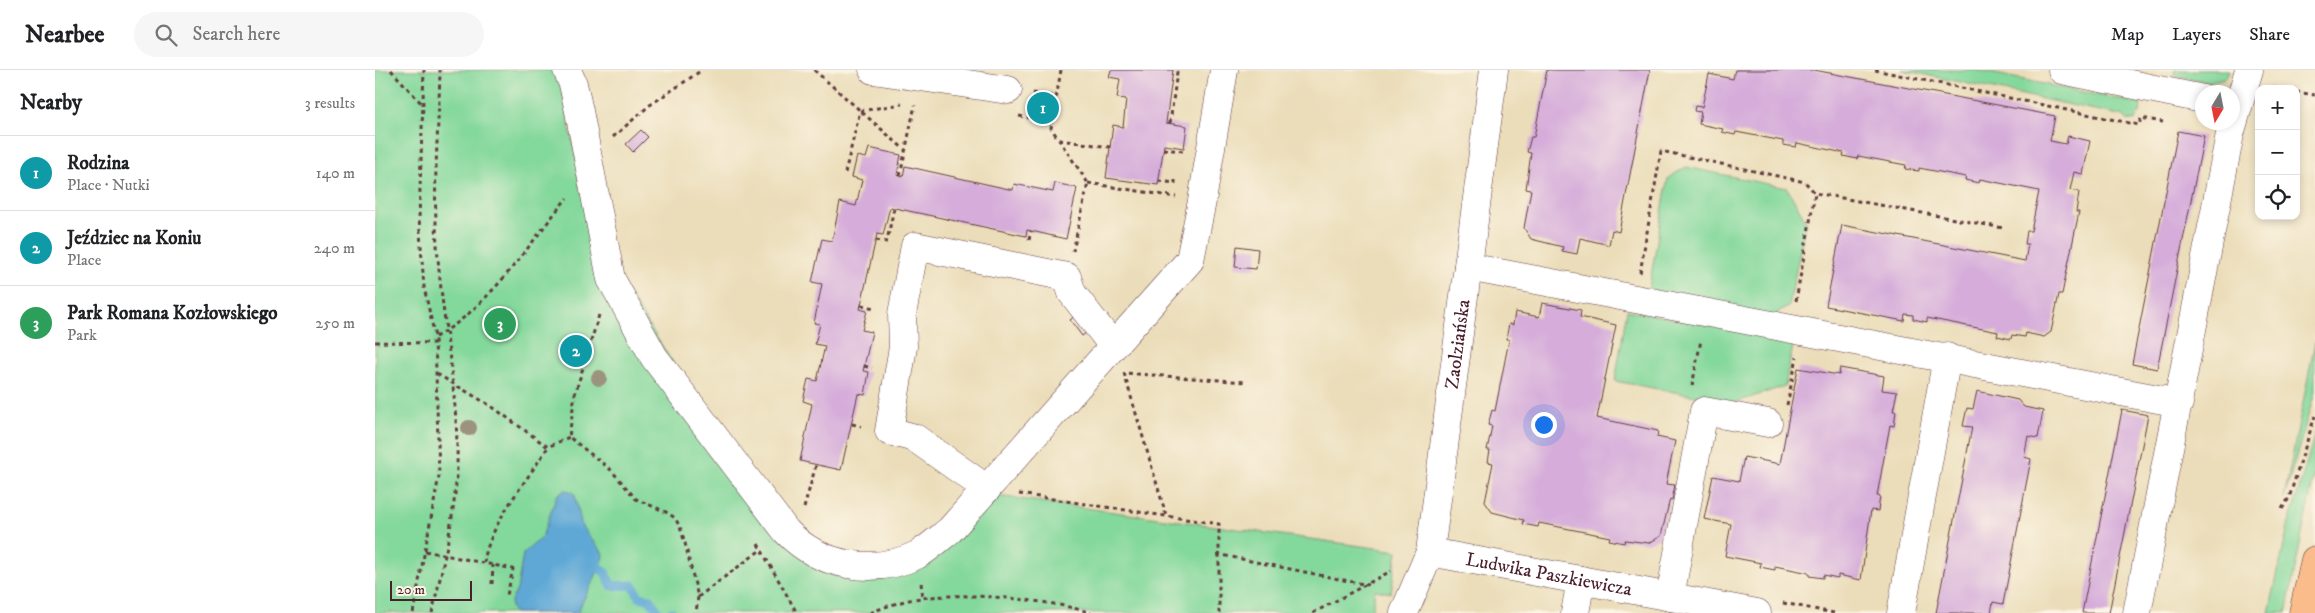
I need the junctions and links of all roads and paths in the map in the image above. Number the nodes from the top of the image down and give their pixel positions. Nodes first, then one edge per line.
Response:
1 (391, 70) edge
2 (424, 70) edge
3 (440, 70) edge
4 (567, 70) edge
5 (702, 70) edge
6 (814, 70) edge
7 (873, 70) edge
8 (1061, 70) edge
9 (1224, 70) edge
10 (1494, 70) edge
11 (1875, 70) edge
12 (2063, 70) edge
13 (2249, 70) edge
14 (1173, 71) dead end
15 (1008, 90) dead end
16 (2240, 93) edge
17 (2300, 93) edge
18 (1044, 95) dead end
19 (2315, 95) edge
20 (2195, 97) edge
21 (1057, 98) junction
22 (423, 104) junction
23 (860, 111) junction
24 (2167, 122) dead end
25 (1170, 123) dead end
26 (2230, 130) edge
27 (1059, 140) junction
28 (1110, 147) dead end
29 (905, 150) junction
30 (589, 172) junction
31 (845, 174) dead end
32 (900, 176) dead end
33 (1159, 181) dead end
34 (1088, 183) junction
35 (1175, 183) dead end
36 (1815, 194) junction
37 (1203, 201) junction
38 (894, 208) dead end
39 (2003, 228) dead end
40 (887, 242) dead end
41 (1468, 266) junction
42 (1067, 277) junction
43 (611, 279) junction
44 (1636, 298) junction
45 (1706, 312) junction
46 (1797, 329) junction
47 (447, 330) junction
48 (435, 338) junction
49 (375, 342) edge
50 (435, 343) junction
51 (1113, 346) junction
52 (1947, 357) junction
53 (436, 374) junction
54 (1246, 382) dead end
55 (452, 383) junction
56 (2179, 403) junction
57 (1704, 411) junction
58 (2315, 416) edge
59 (1768, 422) joint
60 (569, 437) junction
61 (548, 447) junction
62 (816, 465) dead end
63 (987, 489) junction
64 (2282, 509) dead end
65 (1166, 515) junction
66 (794, 539) junction
67 (761, 550) dead end
68 (425, 551) junction
69 (1430, 552) junction
70 (1217, 554) junction
71 (446, 555) junction
72 (2315, 560) edge
73 (484, 563) junction
74 (493, 565) junction
75 (770, 565) dead end
76 (1581, 580) junction
77 (492, 584) dead end
78 (507, 595) dead end
79 (1669, 596) junction
80 (698, 597) junction
81 (413, 613) edge
82 (432, 613) edge
83 (696, 613) edge
84 (797, 613) edge
85 (870, 613) edge
86 (1091, 613) edge
87 (1219, 613) edge
88 (1313, 613) edge
89 (1404, 613) edge
90 (1575, 613) edge
91 (1757, 613) edge
92 (1901, 613) edge
93 (2137, 613) edge
94 (2303, 613) edge

1 - 22 path
2 - 22 path
3 - 47 path
4 - 30 street
5 - 30 path
6 - 23 path
7 - 15 street
8 - 21 path
9 - 37 street
10 - 41 street, Zaolziańska
11 - 24 path
12 - 20 street
13 - 16 street
14 - 25 path
17 - 19 path
18 - 21 path
21 - 27 path
22 - 48 path
23 - 29 path
23 - 29 path
23 - 31 path
26 - 56 street
27 - 28 path
27 - 34 path
29 - 32 path
30 - 43 street
30 - 47 path
33 - 35 path
34 - 37 path
34 - 42 path
36 - 39 path
36 - 44 path
36 - 46 path
37 - 51 street
38 - 40 path
41 - 44 street
41 - 69 street, Zaolziańska
42 - 51 street
42 - 63 street
43 - 60 path
43 - 66 street
44 - 45 street
45 - 46 street
45 - 57 path
46 - 52 street
46 - 59 path
47 - 48 path
47 - 55 path
48 - 50 path
49 - 50 path
50 - 53 path
51 - 63 street
52 - 56 street
52 - 92 street
53 - 55 path
53 - 68 path
54 - 65 path
55 - 61 path
55 - 71 path
56 - 93 street
57 - 59 street
57 - 79 street
58 - 64 path
60 - 61 path
60 - 80 path
61 - 73 path
62 - 66 path
63 - 65 path
63 - 66 street
65 - 70 path
67 - 80 path
68 - 71 path
68 - 81 path
69 - 76 street, Ludwika Paszkiewicza
69 - 89 street, Zaolziańska
70 - 87 path
70 - 88 path
71 - 73 path
71 - 82 path
72 - 94 main road
73 - 74 path
74 - 77 path
74 - 78 path
75 - 84 path
76 - 79 street, Ludwika Paszkiewicza
76 - 90 street
79 - 91 street, Ludwika Paszkiewicza
80 - 83 path
85 - 86 path

